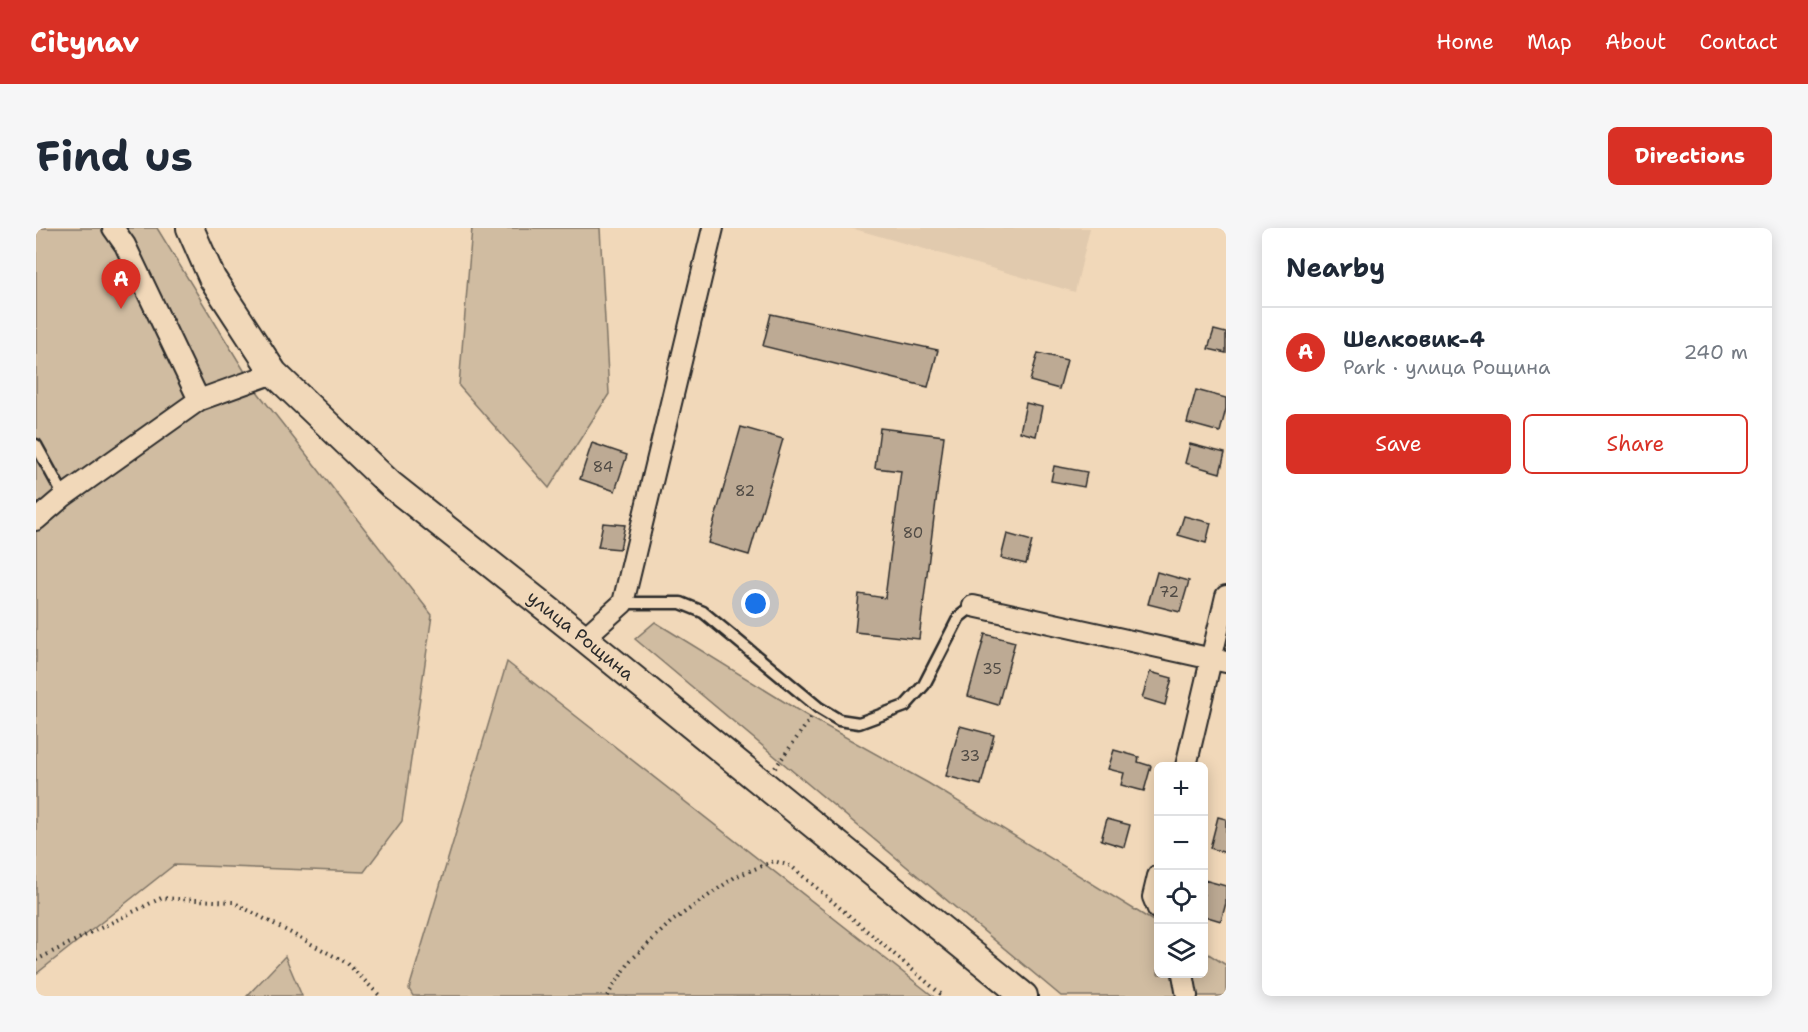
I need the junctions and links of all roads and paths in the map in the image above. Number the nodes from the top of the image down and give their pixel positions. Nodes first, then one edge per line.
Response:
1 (113, 228) edge
2 (190, 228) edge
3 (713, 228) edge
4 (274, 373) junction
5 (199, 400) junction
6 (36, 445) edge
7 (64, 495) junction
8 (36, 520) edge
9 (1226, 596) edge
10 (623, 603) junction
11 (973, 606) joint
12 (584, 638) junction
13 (1219, 660) edge
14 (819, 708) junction
15 (1187, 762) edge
16 (764, 784) junction
17 (36, 960) edge
18 (1184, 978) edge
19 (380, 996) edge
20 (607, 996) edge
21 (943, 996) edge
22 (1024, 996) edge
23 (1187, 996) edge

1 - 5 street
2 - 4 street, улица Рощина
3 - 10 street
4 - 5 street
4 - 12 street, улица Рощина
5 - 7 street
6 - 7 lane
7 - 8 street
9 - 13 street
10 - 12 street
10 - 14 lane
11 - 13 street
11 - 14 lane
12 - 16 street, улица Рощина
13 - 15 street
14 - 16 path
16 - 22 street, улица Рощина
17 - 19 path
18 - 23 street
20 - 21 path

